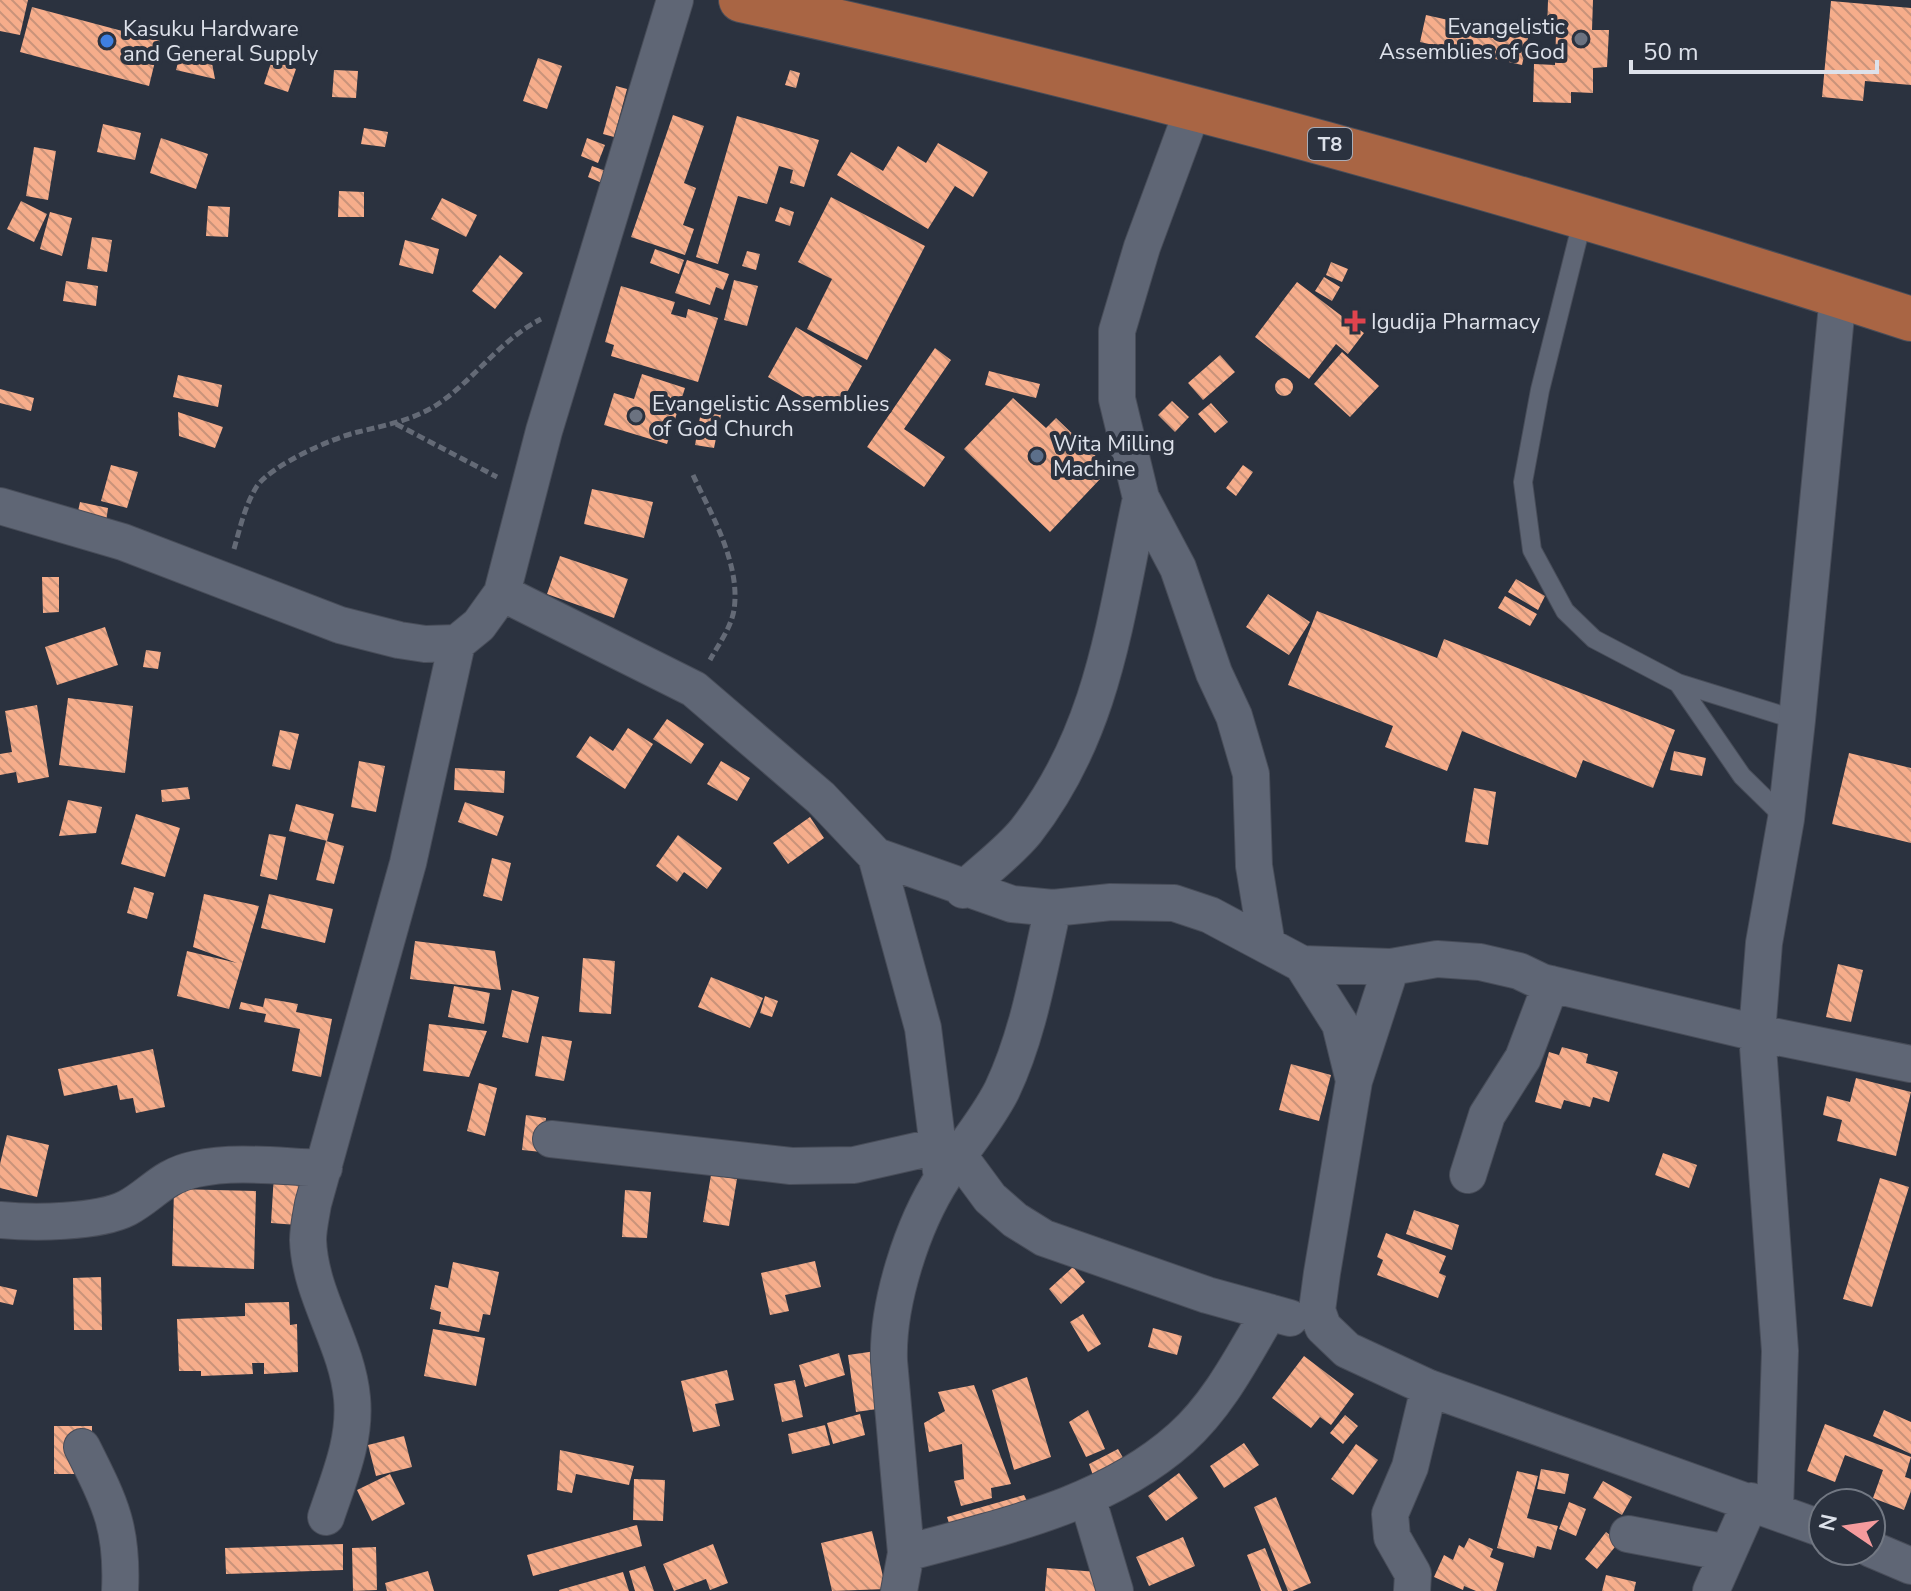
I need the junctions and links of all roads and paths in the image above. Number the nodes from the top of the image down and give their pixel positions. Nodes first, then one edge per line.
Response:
1 (675, 0) edge
2 (741, 0) edge
3 (1193, 109) junction
4 (1583, 218) junction
5 (1838, 295) junction
6 (584, 297) junction
7 (1911, 319) edge
8 (395, 423) junction
9 (693, 475) dead end
10 (528, 493) junction
11 (1141, 498) junction
12 (0, 506) edge
13 (226, 581) junction
14 (502, 593) junction
15 (457, 643) junction
16 (1678, 683) junction
17 (694, 689) junction
18 (1797, 720) junction
19 (1786, 819) junction
20 (876, 856) junction
21 (1254, 866) junction
22 (963, 890) junction
23 (1053, 908) junction
24 (1210, 915) junction
25 (1267, 945) junction
26 (1302, 964) junction
27 (1391, 967) junction
28 (1551, 984) junction
29 (1757, 1033) junction
30 (1911, 1064) edge
31 (1354, 1081) junction
32 (551, 1139) dead end
33 (946, 1160) junction
34 (324, 1168) junction
35 (1468, 1175) dead end
36 (0, 1220) edge
37 (1269, 1312) junction
38 (1323, 1327) junction
39 (1429, 1388) junction
40 (82, 1447) dead end
41 (1087, 1497) junction
42 (1763, 1505) junction
43 (326, 1517) dead end
44 (1807, 1523) edge
45 (1628, 1534) dead end
46 (906, 1553) junction
47 (1728, 1553) junction
48 (1887, 1556) edge
49 (1911, 1566) edge
50 (120, 1591) edge
51 (899, 1591) edge
52 (1115, 1591) edge
53 (1412, 1591) edge
54 (1711, 1591) edge

1 - 6 street
2 - 3 main road, T8
3 - 4 main road, T8
3 - 11 street
4 - 5 main road, T8
4 - 16 lane
5 - 7 main road, T8
5 - 18 street
6 - 8 path
6 - 10 street
8 - 10 path
8 - 13 path
9 - 17 path
10 - 14 street
11 - 21 street
11 - 22 street
12 - 13 street
13 - 15 street
14 - 15 street
14 - 17 street
15 - 34 street
16 - 18 lane
16 - 19 lane
17 - 20 street
18 - 19 street
19 - 29 street
20 - 22 street
20 - 33 street
21 - 24 street
21 - 25 street
22 - 23 street
23 - 24 street
23 - 33 street
24 - 25 street
25 - 26 street
26 - 27 street
26 - 31 street
27 - 28 street
27 - 31 street
28 - 29 street
28 - 35 street
29 - 30 street
29 - 42 street
31 - 38 street
32 - 33 street
33 - 37 street
33 - 46 street
34 - 36 street
34 - 43 street
37 - 38 street
37 - 41 street
38 - 39 street
39 - 42 street
39 - 53 street
40 - 50 street
41 - 46 street
41 - 52 street
42 - 44 street
42 - 47 street
45 - 47 street
46 - 51 street
47 - 54 street
48 - 49 street

